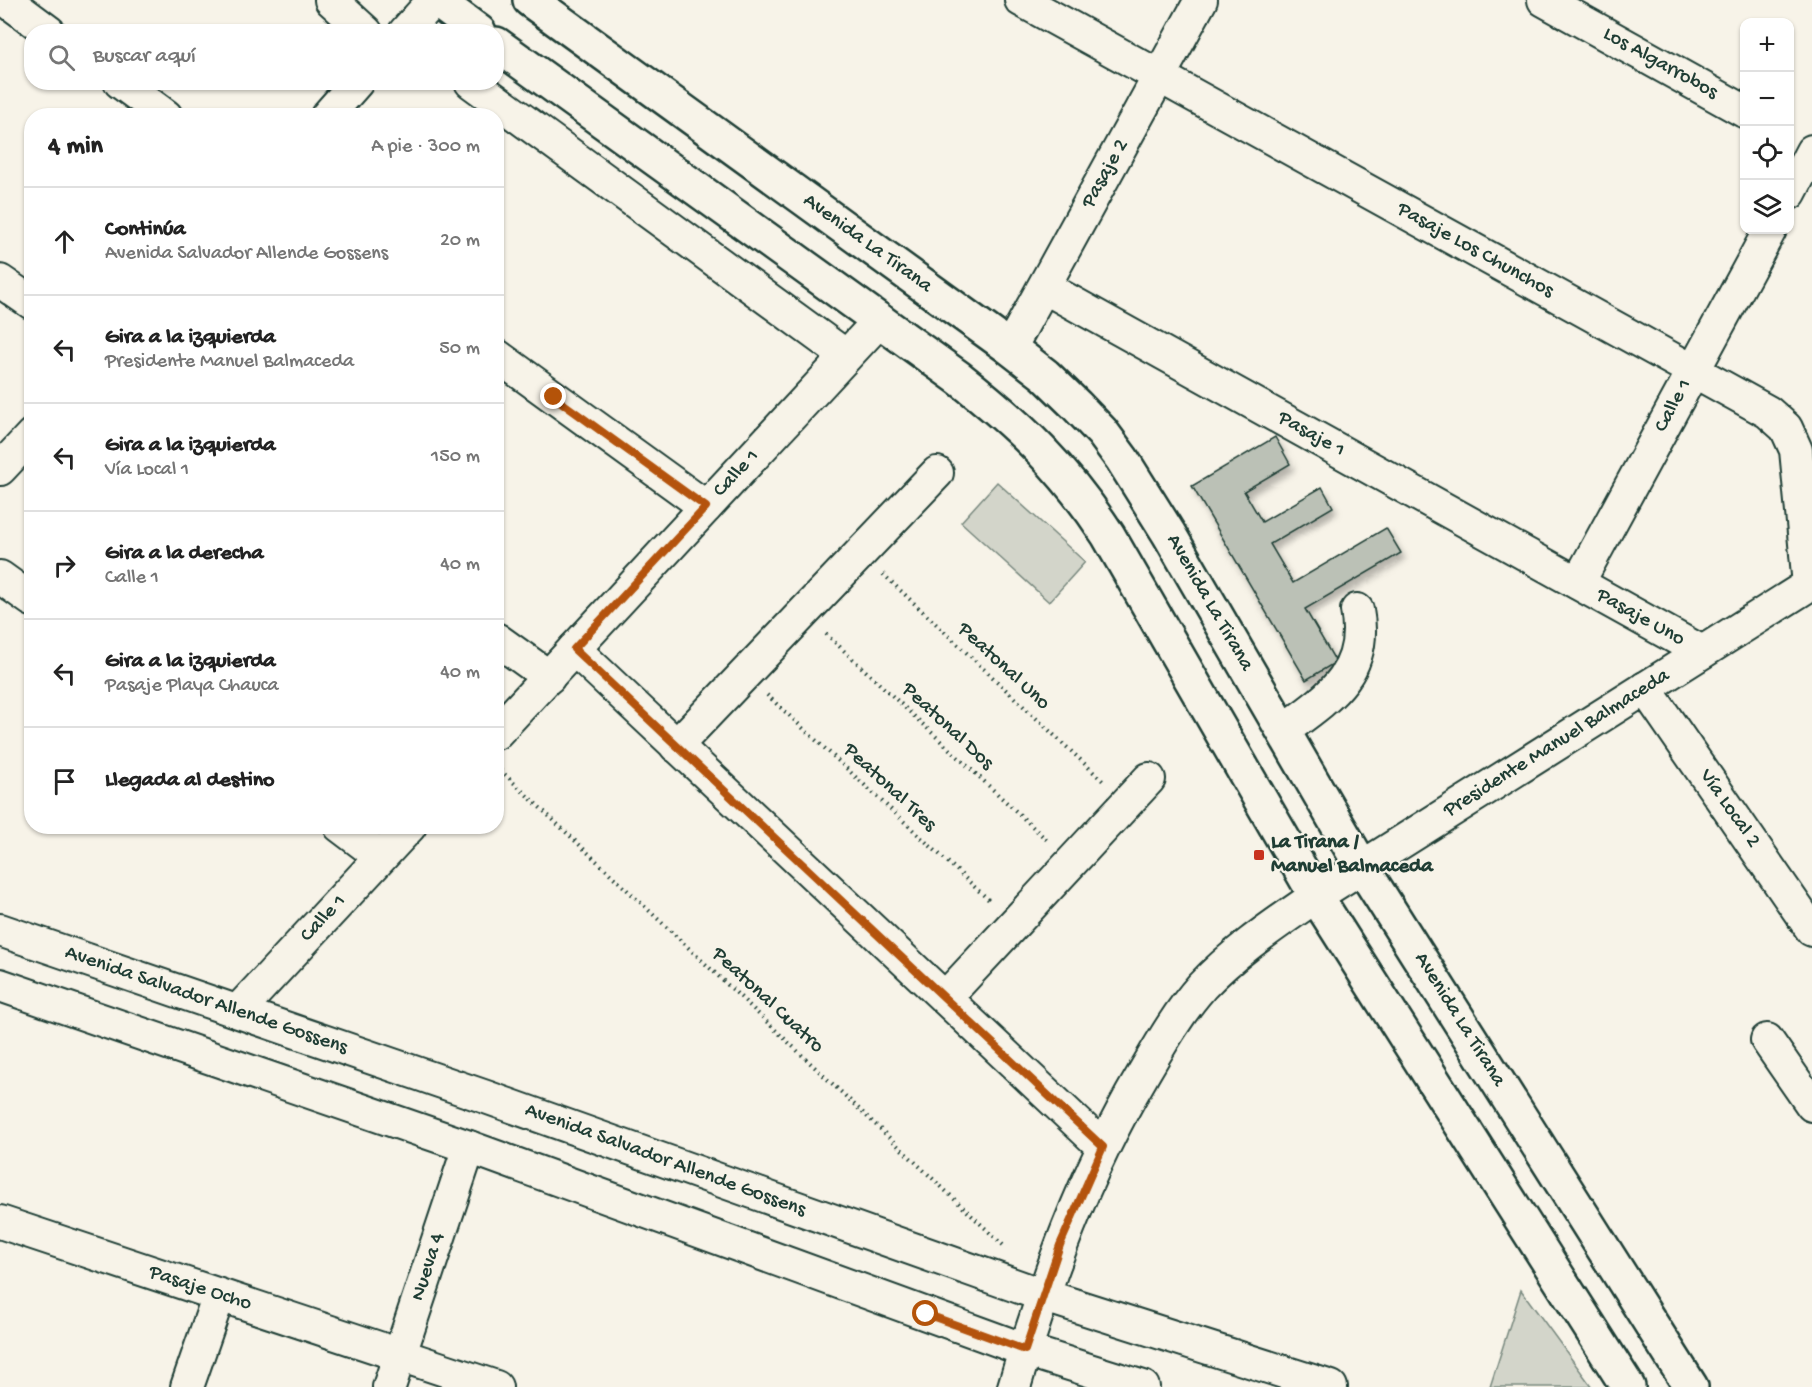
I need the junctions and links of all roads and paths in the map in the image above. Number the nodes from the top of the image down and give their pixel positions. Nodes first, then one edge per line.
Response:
1 (6, 0) edge
2 (331, 0) edge
3 (435, 0) edge
4 (530, 0) edge
5 (1021, 0) edge
6 (1201, 0) edge
7 (1544, 0) edge
8 (39, 24) edge
9 (357, 24) edge
10 (412, 24) edge
11 (468, 24) edge
12 (504, 50) edge
13 (1159, 76) junction
14 (131, 90) edge
15 (350, 90) edge
16 (482, 90) edge
17 (154, 108) edge
18 (334, 108) edge
19 (1740, 109) edge
20 (1794, 139) edge
21 (1812, 150) edge
22 (1794, 185) edge
23 (1768, 234) edge
24 (0, 281) edge
25 (1044, 287) junction
26 (24, 298) edge
27 (880, 320) junction
28 (1010, 348) junction
29 (846, 356) junction
30 (504, 361) edge
31 (1693, 371) junction
32 (24, 444) edge
33 (0, 469) edge
34 (937, 473) dead end
35 (706, 507) junction
36 (860, 553) junction
37 (0, 577) edge
38 (1578, 583) junction
39 (1811, 584) edge
40 (24, 594) edge
41 (1357, 610) dead end
42 (803, 613) junction
43 (504, 645) edge
44 (574, 649) junction
45 (1702, 652) junction
46 (745, 674) junction
47 (549, 677) junction
48 (1645, 688) junction
49 (504, 725) edge
50 (1283, 731) junction
51 (676, 746) junction
52 (504, 774) edge
53 (1149, 779) dead end
54 (1126, 803) junction
55 (351, 834) edge
56 (403, 834) edge
57 (381, 857) junction
58 (1071, 863) junction
59 (1362, 867) junction
60 (1316, 896) junction
61 (1014, 924) junction
62 (0, 930) edge
63 (1812, 930) edge
64 (0, 985) edge
65 (945, 998) junction
66 (238, 1011) junction
67 (1767, 1040) dead end
68 (1812, 1105) edge
69 (469, 1147) junction
70 (1103, 1147) junction
71 (0, 1222) edge
72 (1007, 1249) dead end
73 (219, 1295) junction
74 (1042, 1295) junction
75 (1025, 1350) junction
76 (399, 1355) junction
77 (187, 1387) edge
78 (389, 1387) edge
79 (496, 1387) edge
80 (1014, 1387) edge
81 (1143, 1387) edge
82 (1330, 1387) edge
83 (1628, 1387) edge
84 (1691, 1387) edge

1 - 8 street
2 - 9 street
3 - 10 street
3 - 11 highway
4 - 28 highway, Avenida La Tirana
5 - 13 street, Pasaje Los Chunchos
6 - 13 street, Pasaje 2
7 - 19 street, Los Algarrobos
12 - 27 highway
13 - 25 street, Pasaje 2
13 - 31 street, Pasaje Los Chunchos
14 - 17 street
15 - 18 street
16 - 29 street
20 - 21 street
21 - 22 street
23 - 31 street, Calle 1
24 - 26 street
25 - 28 street, Pasaje 2
25 - 38 street, Pasaje 1
27 - 29 street, Calle 1
27 - 60 highway
28 - 50 highway, Avenida La Tirana
29 - 35 street, Calle 1
30 - 35 street
31 - 38 street, Calle 1
31 - 39 street, Pasaje Los Chunchos
32 - 33 street
34 - 36 street
35 - 44 street, Calle 1
36 - 42 street
36 - 54 path, Peatonal Uno
37 - 40 street
38 - 45 street, Pasaje Uno
39 - 45 street, Presidente Manuel Balmaceda
41 - 50 street
42 - 46 street
42 - 58 path, Peatonal Dos
43 - 47 street
44 - 47 street, Calle 1
44 - 51 street
45 - 48 street, Presidente Manuel Balmaceda
46 - 51 street
46 - 61 path, Peatonal Tres
47 - 49 street, Calle 1
48 - 59 street, Presidente Manuel Balmaceda
48 - 63 street, Vía Local 2
50 - 59 highway, Avenida La Tirana
51 - 65 street
52 - 72 path, Peatonal Cuatro
53 - 54 street
54 - 58 street
55 - 57 street
56 - 57 street, Calle 1
57 - 66 street, Calle 1
58 - 61 street
59 - 60 street, Presidente Manuel Balmaceda
59 - 84 highway, Avenida La Tirana
60 - 70 street, Presidente Manuel Balmaceda
60 - 83 highway
61 - 65 street
62 - 66 street, Avenida Salvador Allende Gossens
64 - 69 street
65 - 70 street
66 - 74 street, Avenida Salvador Allende Gossens
67 - 68 street
69 - 75 street
69 - 76 street, Nueva 4
70 - 74 street, Presidente Manuel Balmaceda
71 - 73 street, Pasaje Ocho
73 - 76 street, Pasaje Ocho
73 - 77 street
74 - 75 street, Presidente Manuel Balmaceda
74 - 82 street, Avenida Salvador Allende Gossens
75 - 80 street, Presidente Manuel Balmaceda
75 - 81 street
76 - 78 street, Nueva 4
76 - 79 street, Pasaje Ocho

